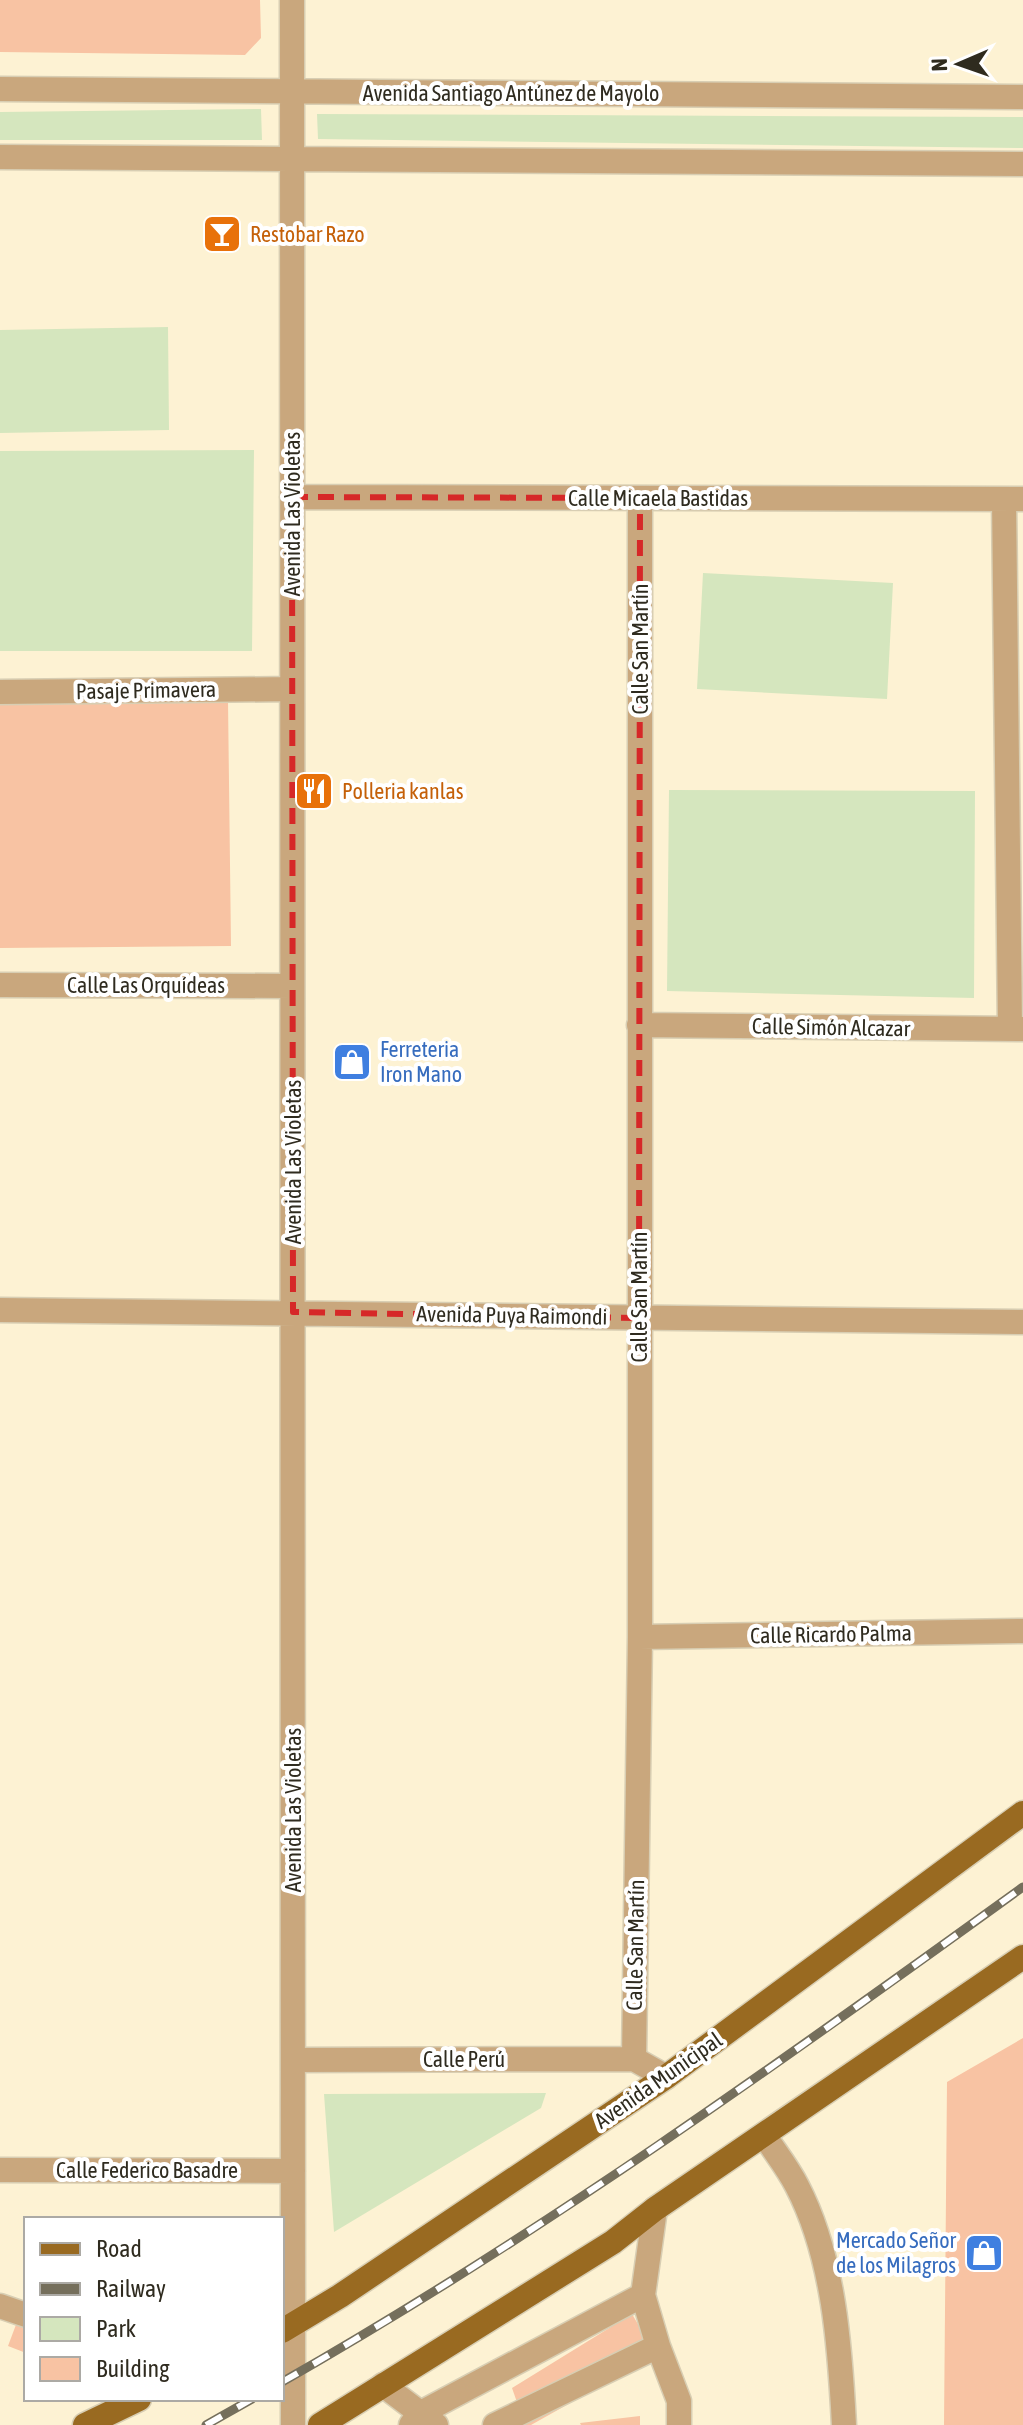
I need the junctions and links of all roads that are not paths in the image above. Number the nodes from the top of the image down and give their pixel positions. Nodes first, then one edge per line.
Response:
1 (292, 0) edge
2 (0, 89) edge
3 (292, 92) junction
4 (1023, 97) edge
5 (0, 157) edge
6 (292, 160) junction
7 (1023, 164) edge
8 (292, 497) junction
9 (640, 498) junction
10 (1014, 499) edge
11 (292, 689) junction
12 (0, 692) edge
13 (0, 985) edge
14 (292, 986) junction
15 (639, 1025) junction
16 (1016, 1029) edge
17 (0, 1310) edge
18 (293, 1312) junction
19 (639, 1318) junction
20 (1023, 1322) edge
21 (1023, 1631) edge
22 (640, 1637) junction
23 (1023, 1813) edge
24 (1023, 1957) edge
25 (634, 2059) junction
26 (293, 2060) junction
27 (666, 2077) junction
28 (764, 2135) junction
29 (0, 2170) edge
30 (293, 2171) junction
31 (655, 2209) junction
32 (643, 2295) junction
33 (0, 2306) edge
34 (24, 2314) edge
35 (288, 2328) edge
36 (658, 2346) junction
37 (383, 2385) junction
38 (135, 2401) edge
39 (422, 2421) edge
40 (85, 2425) edge
41 (293, 2425) edge
42 (320, 2425) edge
43 (495, 2425) edge
44 (679, 2425) edge
45 (844, 2425) edge

1 - 3 street, Avenida Las Violetas
2 - 3 street, Avenida Santiago Antúnez de Mayolo
3 - 4 street, Avenida Santiago Antúnez de Mayolo
3 - 6 street, Avenida Las Violetas
5 - 6 street
6 - 7 street
6 - 8 street, Avenida Las Violetas
8 - 9 street, Calle Micaela Bastidas
8 - 11 street, Avenida Las Violetas
9 - 10 street, Calle Micaela Bastidas
9 - 15 street, Calle San Martín
10 - 16 street
11 - 12 street, Pasaje Primavera
11 - 14 street, Avenida Las Violetas
13 - 14 street, Calle Las Orquídeas
14 - 18 street, Avenida Las Violetas
15 - 16 street, Calle Simón Alcazar
15 - 19 street, Calle San Martín
17 - 18 street, Avenida Puya Raimondi
18 - 19 street, Avenida Puya Raimondi
18 - 26 street, Avenida Las Violetas
19 - 20 street, Avenida Puya Raimondi
19 - 22 street, Calle San Martín
21 - 22 street, Calle Ricardo Palma
22 - 25 street, Calle San Martín
23 - 27 main road, Avenida Municipal
24 - 28 main road
25 - 26 street, Calle Perú
25 - 27 street
26 - 30 street, Avenida Las Violetas
27 - 35 main road, Avenida Municipal
28 - 31 main road
28 - 45 street
29 - 30 street, Calle Federico Basadre
30 - 35 street, Avenida Las Violetas
31 - 32 street
31 - 37 main road
32 - 36 street
32 - 39 street
33 - 34 street
35 - 41 street, Avenida Las Violetas
36 - 43 street
36 - 44 street
37 - 39 street
37 - 42 main road
38 - 40 main road

